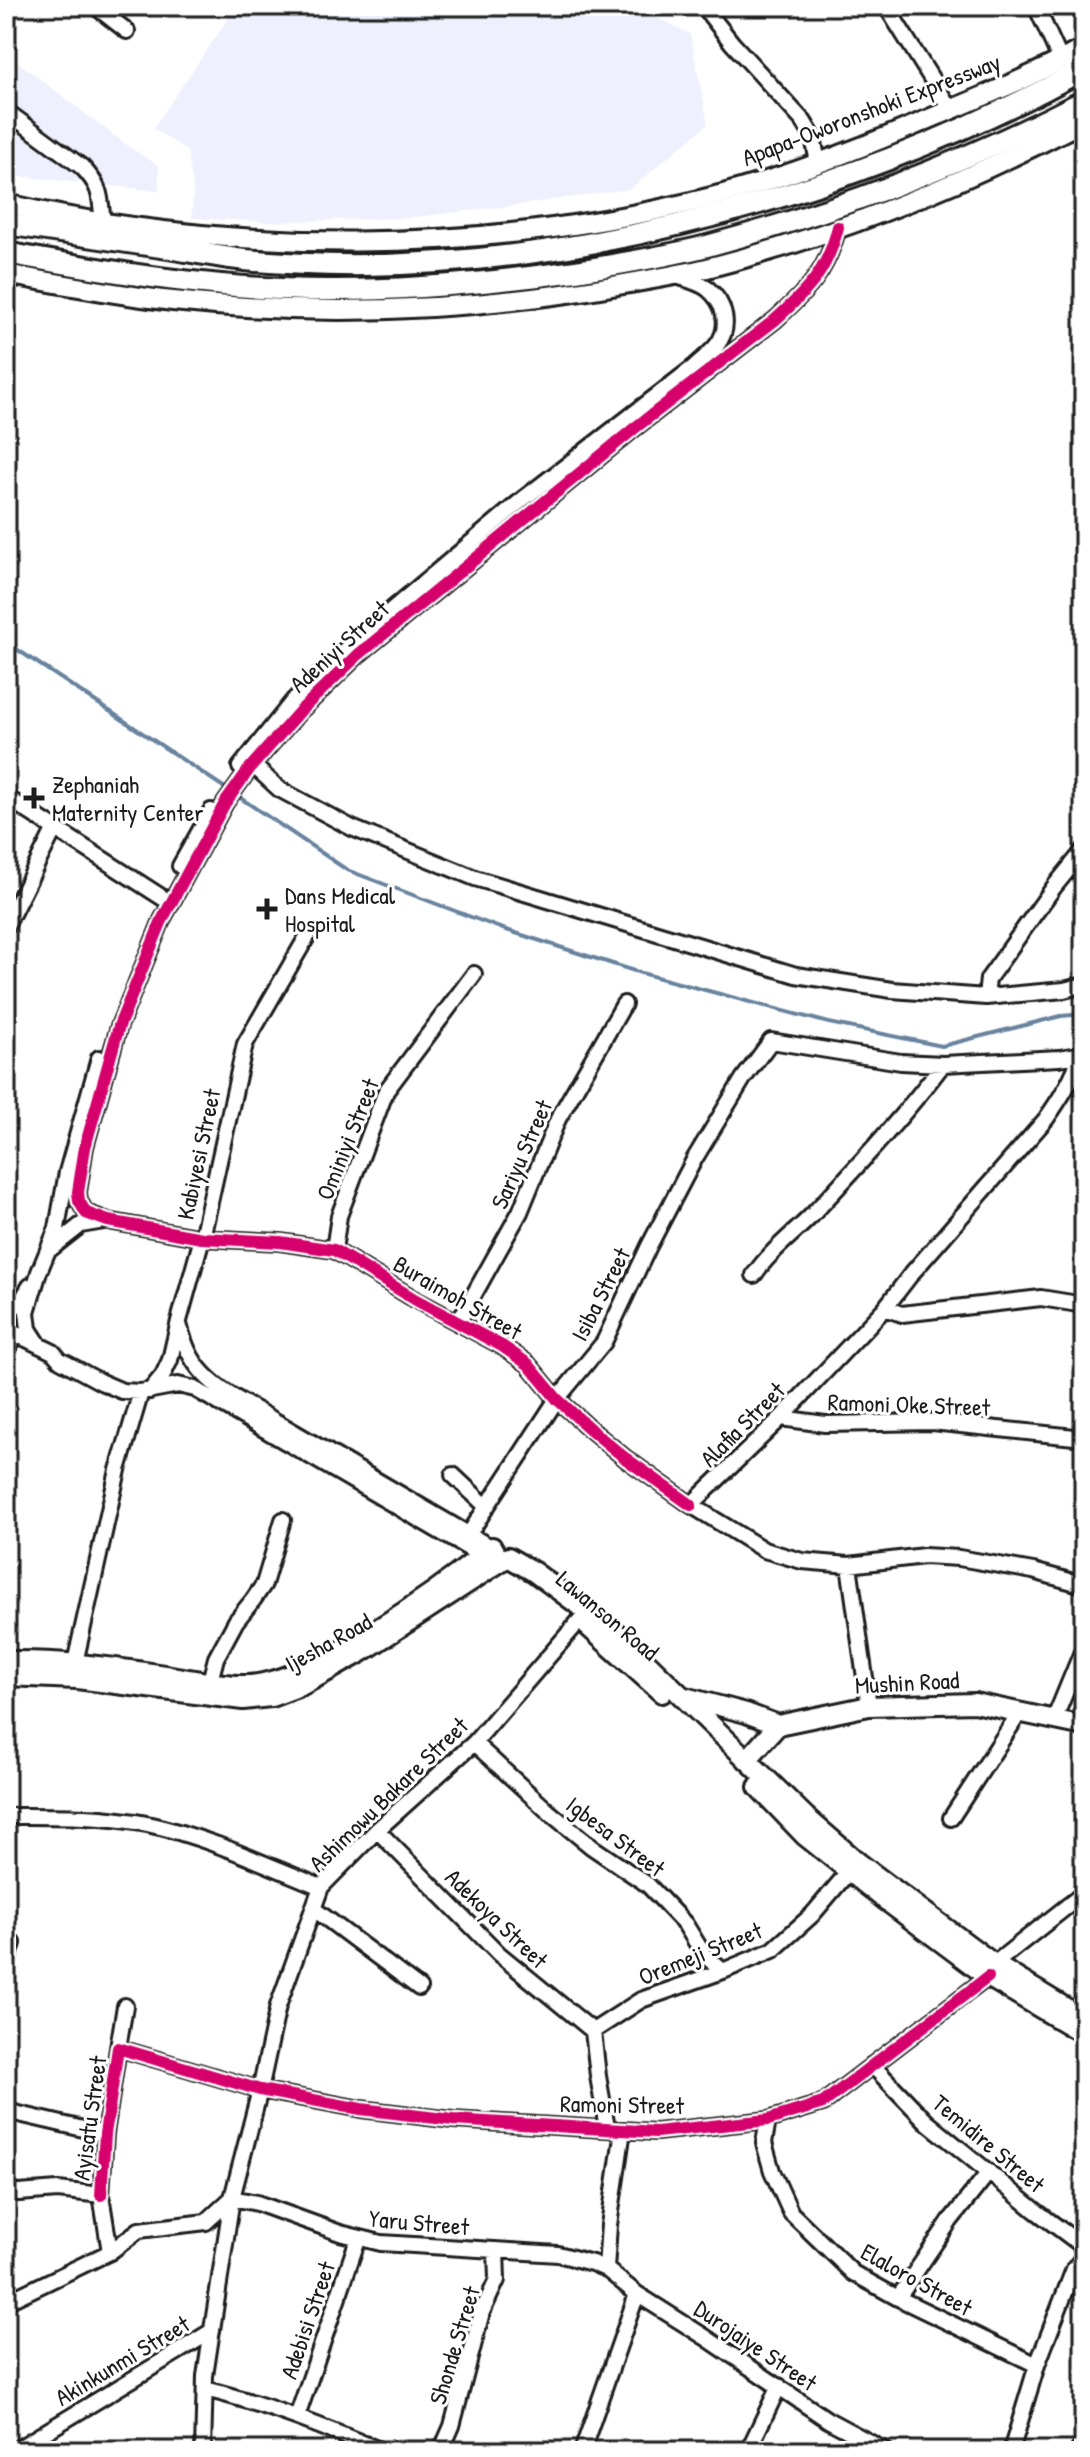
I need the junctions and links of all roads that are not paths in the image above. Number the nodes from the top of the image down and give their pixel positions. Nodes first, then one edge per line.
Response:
1 (95, 6) edge
2 (703, 6) edge
3 (886, 6) edge
4 (1036, 6) edge
5 (127, 31) dead end
6 (1084, 48) edge
7 (1061, 61) junction
8 (1084, 69) edge
9 (1084, 101) edge
10 (951, 110) junction
11 (6, 111) edge
12 (1084, 121) edge
13 (818, 163) junction
14 (6, 204) edge
15 (6, 224) edge
16 (103, 224) junction
17 (838, 227) junction
18 (6, 253) edge
19 (6, 274) edge
20 (673, 275) junction
21 (248, 767) junction
22 (6, 797) edge
23 (55, 828) junction
24 (203, 833) junction
25 (1084, 850) edge
26 (163, 898) junction
27 (6, 926) edge
28 (308, 935) dead end
29 (474, 974) dead end
30 (1084, 985) edge
31 (986, 997) junction
32 (624, 1004) dead end
33 (1083, 1054) edge
34 (943, 1064) junction
35 (108, 1221) junction
36 (202, 1238) junction
37 (334, 1250) junction
38 (48, 1251) junction
39 (39, 1272) junction
40 (754, 1275) dead end
41 (1084, 1305) edge
42 (885, 1308) junction
43 (6, 1314) edge
44 (179, 1321) junction
45 (458, 1323) junction
46 (11, 1331) edge
47 (40, 1346) junction
48 (6, 1352) edge
49 (146, 1391) junction
50 (557, 1399) junction
51 (781, 1418) junction
52 (1084, 1438) edge
53 (453, 1475) dead end
54 (691, 1505) junction
55 (486, 1506) junction
56 (283, 1520) dead end
57 (469, 1534) junction
58 (495, 1556) junction
59 (849, 1565) junction
60 (1084, 1585) edge
61 (580, 1620) junction
62 (359, 1646) junction
63 (1084, 1647) edge
64 (6, 1661) edge
65 (75, 1663) junction
66 (6, 1676) edge
67 (210, 1681) junction
68 (683, 1696) junction
69 (869, 1706) junction
70 (1020, 1712) junction
71 (1054, 1720) junction
72 (778, 1725) junction
73 (1084, 1726) edge
74 (474, 1743) junction
75 (747, 1760) junction
76 (6, 1816) edge
77 (951, 1818) dead end
78 (377, 1830) junction
79 (850, 1870) junction
80 (321, 1887) junction
81 (1084, 1893) edge
82 (314, 1909) junction
83 (13, 1943) dead end
84 (6, 1966) edge
85 (991, 1970) junction
86 (723, 1971) junction
87 (419, 1988) dead end
88 (125, 2006) dead end
89 (1084, 2019) edge
90 (593, 2031) junction
91 (1084, 2034) edge
92 (118, 2048) junction
93 (872, 2065) junction
94 (260, 2090) junction
95 (6, 2111) edge
96 (768, 2120) junction
97 (607, 2128) junction
98 (623, 2130) junction
99 (105, 2134) junction
100 (989, 2172) junction
101 (6, 2192) edge
102 (101, 2195) junction
103 (232, 2198) junction
104 (358, 2239) junction
105 (1084, 2247) edge
106 (496, 2250) junction
107 (110, 2252) junction
108 (1084, 2256) edge
109 (606, 2269) junction
110 (637, 2294) junction
111 (898, 2298) junction
112 (6, 2302) edge
113 (212, 2331) junction
114 (1037, 2365) junction
115 (779, 2386) junction
116 (205, 2389) junction
117 (297, 2417) junction
118 (1084, 2443) edge
119 (14, 2451) edge
120 (203, 2451) edge
121 (382, 2451) edge
122 (441, 2451) edge
123 (582, 2451) edge
124 (748, 2451) edge
125 (886, 2451) edge
126 (1011, 2451) edge
127 (1078, 2451) edge

1 - 5 street
2 - 13 street
3 - 10 street
4 - 7 street
6 - 7 main road, Apapa-Oworonshoki Expressway
7 - 10 main road, Apapa-Oworonshoki Expressway
8 - 15 highway, Apapa-Oworonshoki Expressway
9 - 18 highway
10 - 13 main road, Apapa-Oworonshoki Expressway
11 - 16 street
12 - 17 main road
13 - 16 main road, Apapa-Oworonshoki Expressway
14 - 16 main road, Apapa-Oworonshoki Expressway
17 - 20 main road
17 - 21 street, Adeniyi Street
19 - 20 main road
20 - 21 street, Adeniyi Street
21 - 24 street, Adeniyi Street
21 - 31 street
22 - 23 street
23 - 26 street
23 - 27 street
24 - 26 street, Adeniyi Street
24 - 35 street, Adeniyi Street
25 - 31 street
26 - 38 street, Adeniyi Street
28 - 36 street, Kabiyesi Street
29 - 37 street, Ominiyi Street
30 - 31 street
32 - 45 street, Sariyu Street
33 - 34 street
33 - 42 street, Alafia Street
34 - 40 street
34 - 50 street, Isiba Street
35 - 36 street
35 - 38 street
36 - 37 street, Buraimoh Street
36 - 44 street, Kabiyesi Street
37 - 45 street, Buraimoh Street
38 - 39 street, Adeniyi Street
39 - 43 street
39 - 47 street, Adeniyi Street
41 - 42 street
42 - 51 street, Alafia Street
44 - 49 street, Kabiyesi Street
44 - 57 street
45 - 50 street, Buraimoh Street
46 - 47 street, Lawanson Road
46 - 48 street
47 - 49 street, Lawanson Road
49 - 58 street, Lawanson Road
49 - 65 street, Kabiyesi Street
50 - 54 street, Buraimoh Street
50 - 55 street, Isiba Street
51 - 52 street, Ramoni Oke Street
51 - 54 street, Alafia Street
53 - 55 street
54 - 59 street
55 - 57 street, Isiba Street
56 - 67 street
57 - 58 street
58 - 61 main road, Lawanson Road
58 - 62 main road, Ijesha Road
58 - 68 main road, Lawanson Road
59 - 60 street
59 - 69 street
61 - 74 street, Ashimowu Bakare Street
61 - 79 main road, Lawanson Road
62 - 66 main road, Ijesha Road
62 - 67 main road, Ijesha Road
63 - 71 street
64 - 65 main road, Ijesha Road
65 - 67 main road, Ijesha Road
68 - 72 main road
68 - 75 main road, Lawanson Road
69 - 70 main road, Mushin Road
69 - 72 main road, Mushin Road
70 - 71 main road, Mushin Road
70 - 77 street
71 - 73 main road, Mushin Road
72 - 75 main road
74 - 78 street, Ashimowu Bakare Street
74 - 86 street, Igbesa Street
75 - 85 main road, Lawanson Road
76 - 80 street
78 - 80 street, Ashimowu Bakare Street
78 - 90 street, Adekoya Street
79 - 85 main road, Lawanson Road
79 - 86 street, Oremeji Street
80 - 82 street, Ashimowu Bakare Street
81 - 85 street, Ramoni Street
82 - 87 street
82 - 94 street, Ashimowu Bakare Street
83 - 84 street
85 - 89 main road, Lawanson Road
85 - 91 main road, Lawanson Road
85 - 93 street, Ramoni Street
86 - 90 street, Oremeji Street
88 - 92 street
90 - 97 street
92 - 94 street, Ayisatu Street
92 - 99 street, Ayisatu Street
93 - 96 street, Ramoni Street
93 - 100 street, Temidire Street
94 - 97 street, Ramoni Street
94 - 103 street, Ashimowu Bakare Street
95 - 99 street
96 - 98 street, Ramoni Street
96 - 111 street, Elaloro Street
97 - 98 street, Ramoni Street
98 - 109 street
99 - 102 street, Ayisatu Street
100 - 105 street, Temidire Street
100 - 111 street
101 - 102 street
102 - 107 street, Ayisatu Street
103 - 104 street, Yaru Street
103 - 107 street
103 - 113 street, Ashimowu Bakare Street
104 - 106 street, Yaru Street
104 - 117 street, Adebisi Street
106 - 109 street, Yaru Street
106 - 122 street, Shonde Street
107 - 112 street
108 - 114 street
109 - 110 street, Durojaiye Street
110 - 115 street, Durojaiye Street
110 - 123 street
111 - 114 street, Elaloro Street
113 - 116 street, Ashimowu Bakare Street
113 - 119 street, Akinkunmi Street
114 - 126 street
115 - 124 street
115 - 125 street, Durojaiye Street
116 - 117 street
116 - 120 street, Ashimowu Bakare Street
117 - 121 street
118 - 127 street

